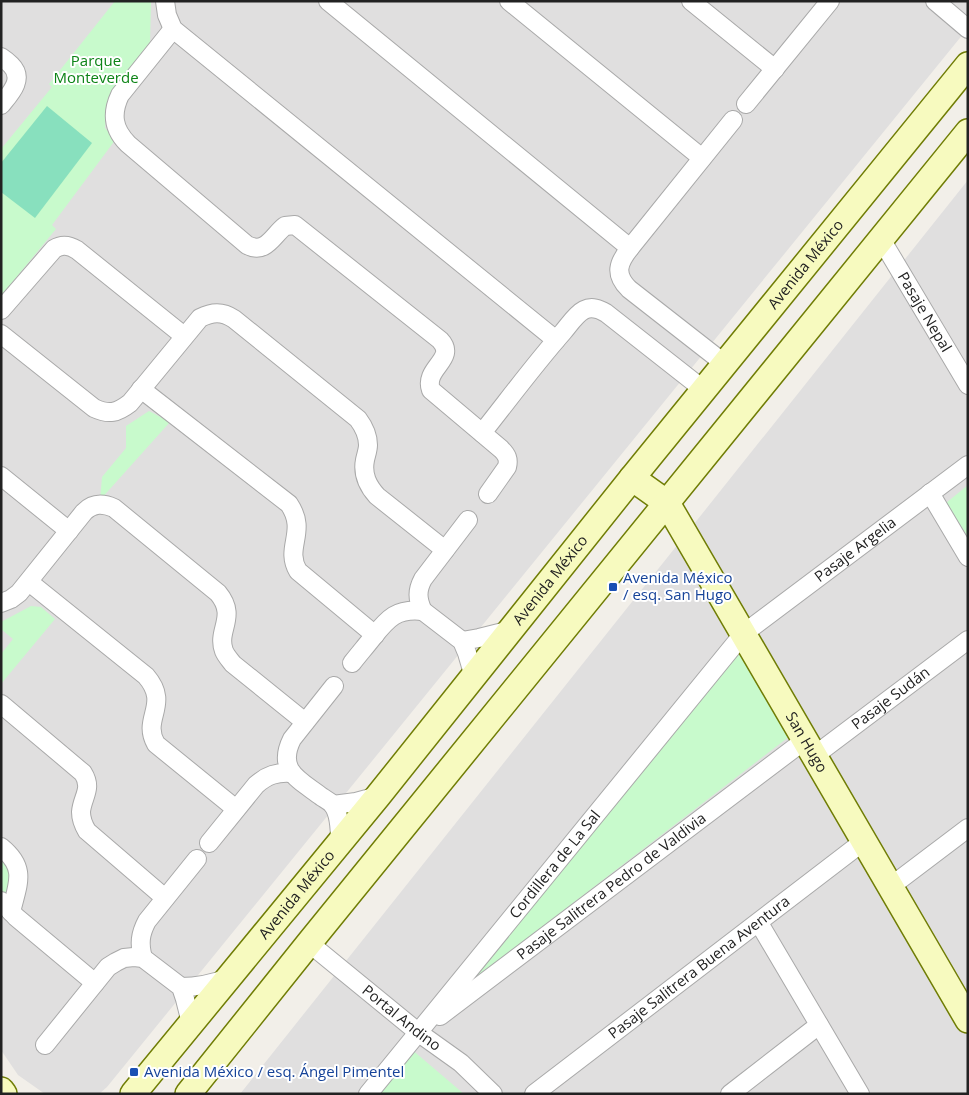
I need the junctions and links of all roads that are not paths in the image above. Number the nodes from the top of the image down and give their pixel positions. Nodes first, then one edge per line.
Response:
1 (164, 1) edge
2 (328, 1) edge
3 (509, 1) edge
4 (691, 1) edge
5 (830, 1) edge
6 (935, 1) edge
7 (174, 29) junction
8 (968, 29) edge
9 (1, 57) edge
10 (968, 65) edge
11 (775, 69) junction
12 (746, 104) dead end
13 (1, 105) edge
14 (733, 120) dead end
15 (968, 132) edge
16 (702, 158) junction
17 (881, 239) junction
18 (630, 248) junction
19 (1, 310) edge
20 (1, 334) edge
21 (184, 336) junction
22 (556, 340) junction
23 (725, 364) junction
24 (968, 385) edge
25 (141, 389) junction
26 (704, 390) junction
27 (482, 433) junction
28 (968, 465) edge
29 (1, 476) edge
30 (632, 478) junction
31 (930, 493) junction
32 (488, 494) dead end
33 (667, 502) junction
34 (468, 520) dead end
35 (69, 531) junction
36 (445, 550) junction
37 (968, 557) edge
38 (29, 582) junction
39 (1, 603) edge
40 (423, 610) junction
41 (511, 630) junction
42 (743, 634) junction
43 (375, 635) junction
44 (968, 640) edge
45 (462, 641) junction
46 (352, 663) dead end
47 (474, 677) junction
48 (334, 686) dead end
49 (1, 704) edge
50 (305, 722) junction
51 (810, 748) junction
52 (291, 774) junction
53 (378, 796) junction
54 (333, 805) junction
55 (236, 809) junction
56 (968, 828) edge
57 (864, 841) junction
58 (340, 842) junction
59 (209, 843) dead end
60 (1, 847) edge
61 (197, 858) dead end
62 (890, 887) junction
63 (165, 898) junction
64 (6, 906) edge
65 (759, 923) junction
66 (309, 943) junction
67 (143, 958) junction
68 (228, 978) junction
69 (95, 983) junction
70 (180, 987) junction
71 (967, 1017) edge
72 (190, 1023) junction
73 (819, 1025) junction
74 (419, 1032) junction
75 (45, 1045) dead end
76 (1, 1090) edge
77 (4, 1094) edge
78 (132, 1094) edge
79 (188, 1094) edge
80 (368, 1094) edge
81 (494, 1094) edge
82 (534, 1094) edge
83 (730, 1094) edge
84 (860, 1094) edge

1 - 7 street
2 - 18 street
3 - 16 street
4 - 11 street
5 - 11 street
6 - 8 street
7 - 22 street
7 - 27 street
9 - 13 street
10 - 23 main road, Avenida México
11 - 12 street
14 - 16 street
15 - 17 main road
16 - 18 street
17 - 24 street, Pasaje Nepal
17 - 33 main road
18 - 23 street
19 - 21 street
20 - 25 street
21 - 25 street
21 - 36 street
22 - 26 street
22 - 27 street
23 - 26 main road, Avenida México
25 - 43 street
26 - 30 main road, Avenida México
27 - 32 street
28 - 31 street, Pasaje Argelia
29 - 35 street
30 - 33 main road, San Hugo
30 - 41 main road, Avenida México
31 - 37 street
31 - 42 street, Pasaje Argelia
33 - 42 main road, San Hugo
33 - 66 main road
34 - 36 street
35 - 38 street
35 - 50 street
36 - 40 street
38 - 39 street
38 - 55 street
40 - 43 street
40 - 45 street
41 - 45 street
41 - 47 main road, Avenida México
42 - 51 main road, San Hugo
42 - 74 street, Cordillera de La Sal
43 - 46 street
44 - 51 street, Pasaje Sudán
45 - 47 street
47 - 53 main road, Avenida México
48 - 50 street
49 - 63 street
50 - 52 street
51 - 57 main road, San Hugo
51 - 74 street, Pasaje Salitrera Pedro de Valdivia
52 - 54 street
52 - 55 street
53 - 54 street
53 - 58 main road, Avenida México
54 - 58 street
55 - 59 street
56 - 62 street
57 - 62 main road, San Hugo
57 - 65 street, Pasaje Salitrera Buena Aventura
58 - 68 main road, Avenida México
60 - 64 street
61 - 63 street
62 - 71 main road, San Hugo
63 - 67 street
64 - 69 street
65 - 73 street
65 - 82 street, Pasaje Salitrera Buena Aventura
66 - 74 street, Portal Andino
66 - 79 main road
67 - 69 street
67 - 70 street
68 - 70 street
68 - 72 main road, Avenida México
69 - 75 street
70 - 72 street
72 - 78 main road, Avenida México
73 - 83 street
73 - 84 street
74 - 80 street, Cordillera de La Sal
74 - 81 street, Portal Andino
76 - 77 main road

